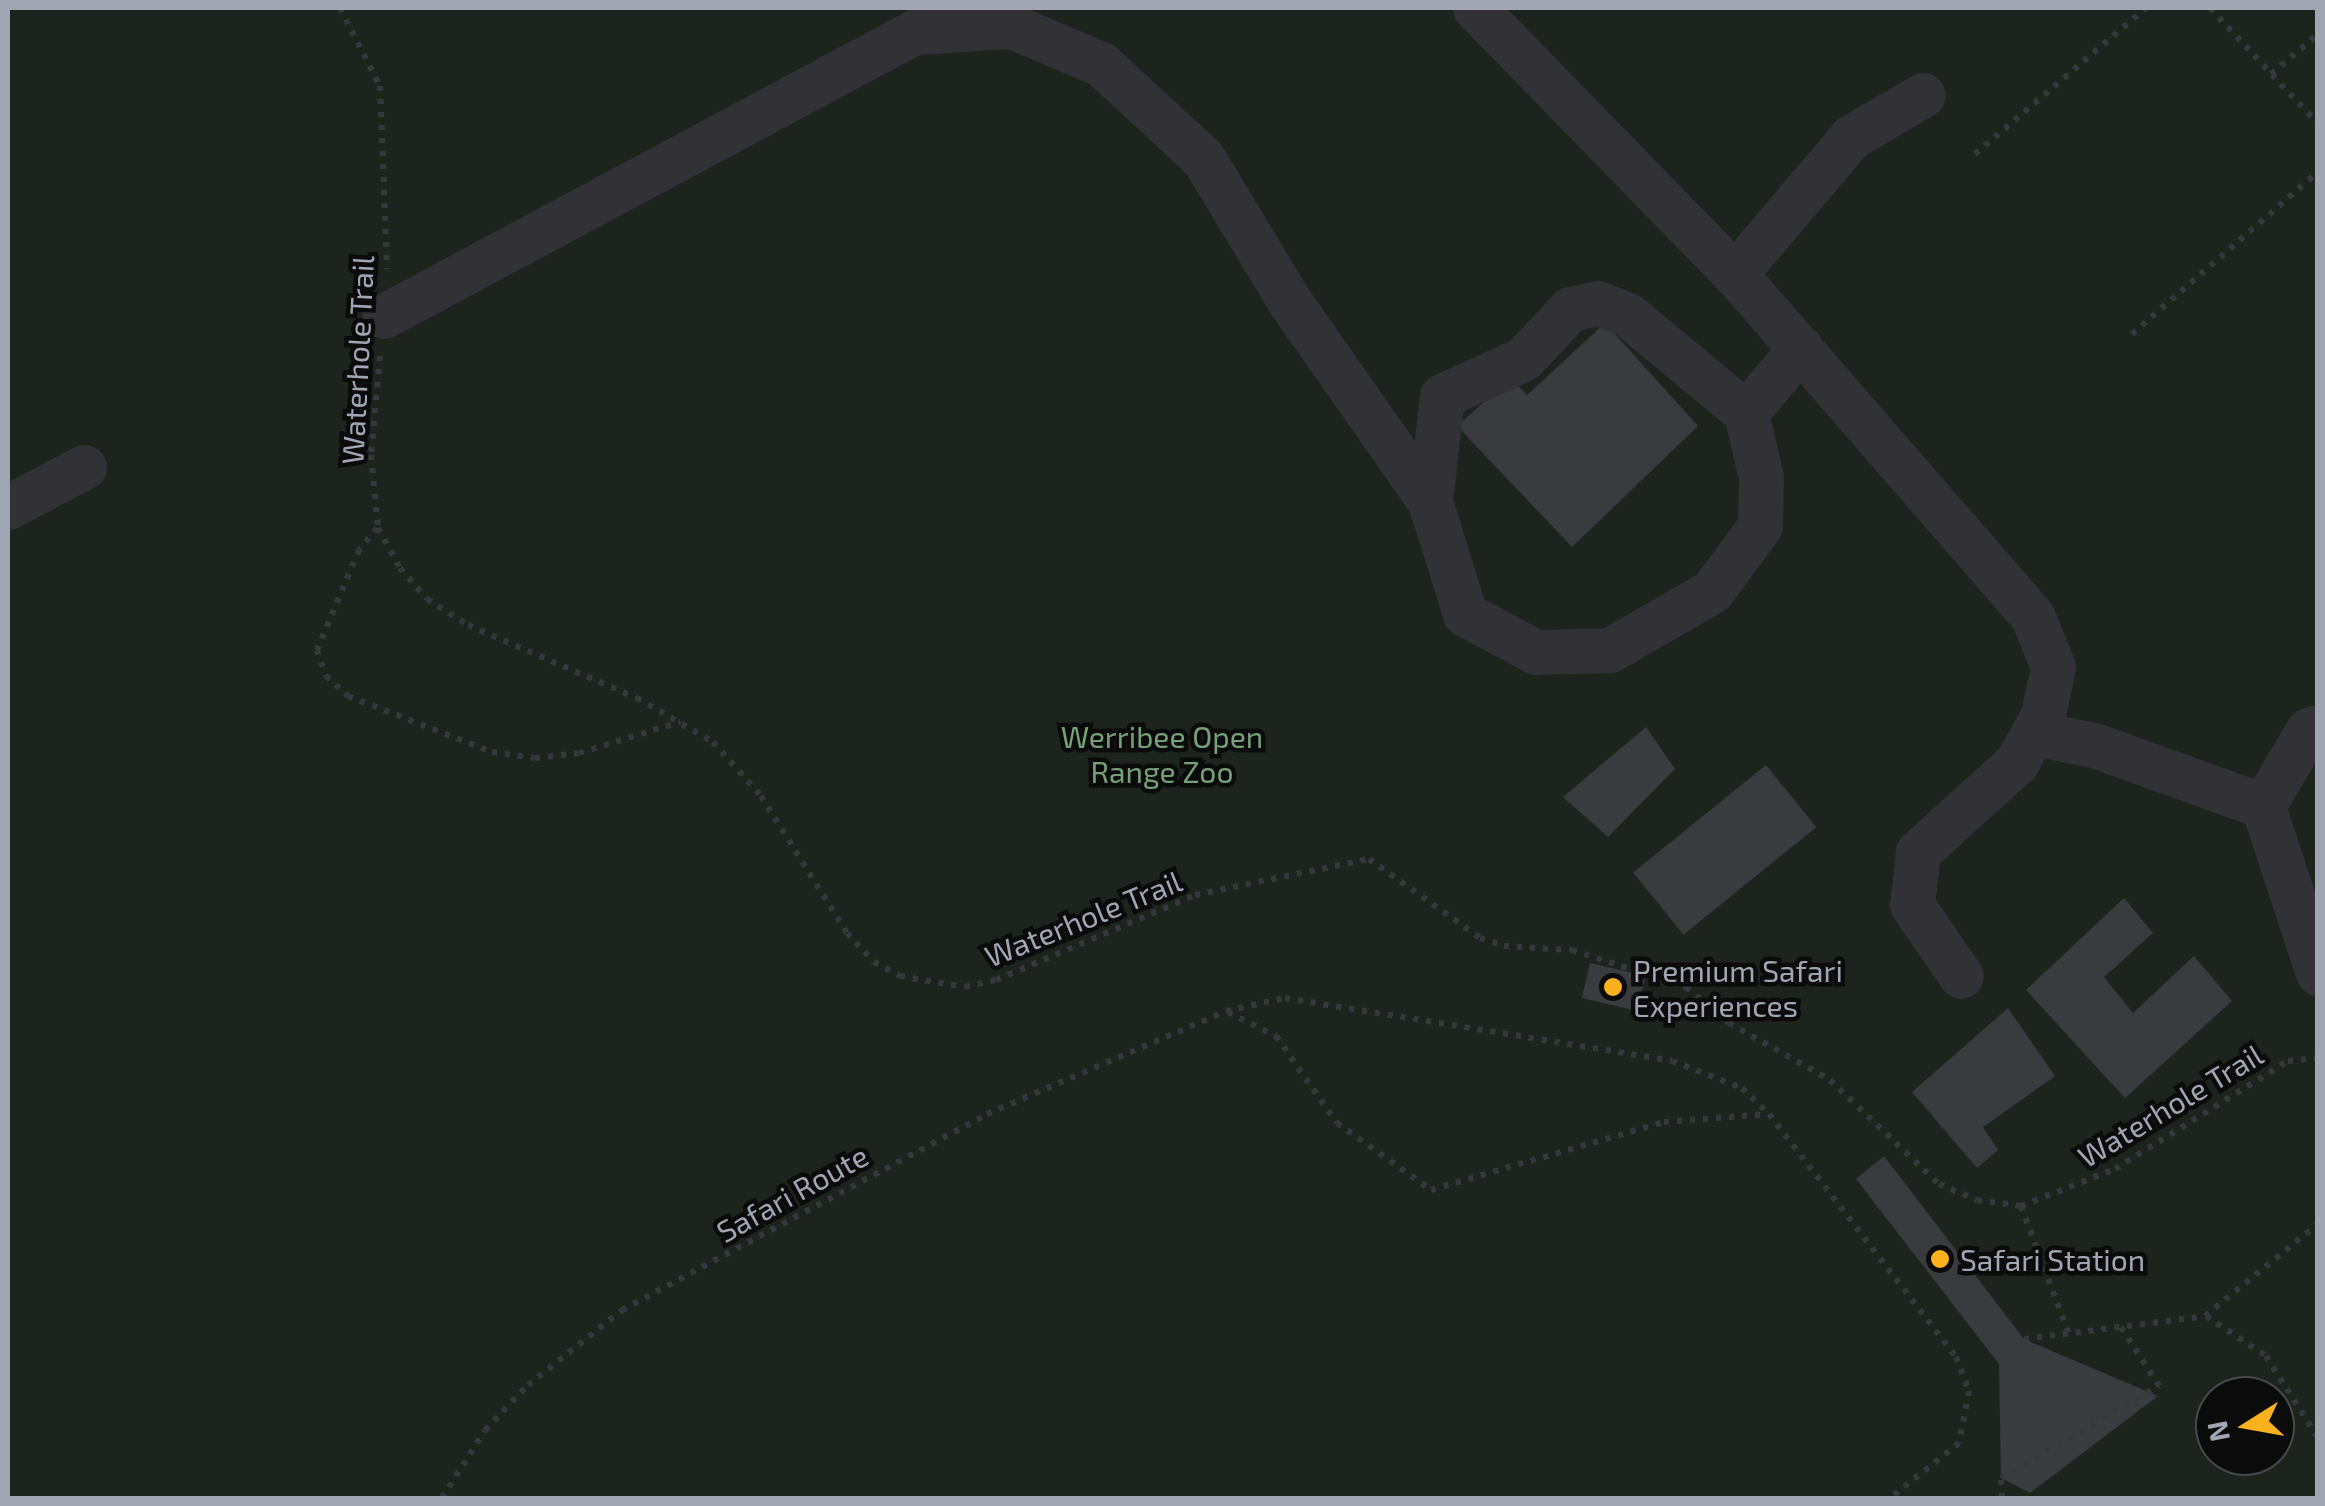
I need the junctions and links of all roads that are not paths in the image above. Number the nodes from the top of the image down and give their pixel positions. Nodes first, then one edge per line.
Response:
1 (961, 8) edge
2 (1476, 8) edge
3 (915, 32) junction
4 (1923, 95) dead end
5 (1736, 274) junction
6 (384, 316) road end
7 (1800, 348) junction
8 (1746, 413) junction
9 (84, 467) dead end
10 (1430, 502) junction
11 (8, 507) edge
12 (2318, 727) edge
13 (2032, 733) junction
14 (2263, 806) junction
15 (2318, 973) edge
16 (1961, 976) dead end

1 - 3 street
2 - 5 street
3 - 6 street
3 - 10 street
4 - 5 street
5 - 7 street
7 - 8 street
7 - 13 street
8 - 10 street
8 - 10 street
9 - 11 street
12 - 14 street
13 - 14 street
13 - 16 street
14 - 15 street

